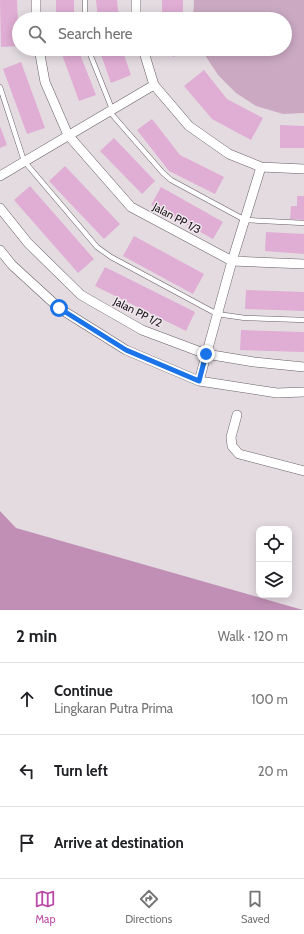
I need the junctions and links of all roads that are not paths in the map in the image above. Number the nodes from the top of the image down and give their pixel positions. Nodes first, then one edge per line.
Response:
1 (36, 0) edge
2 (85, 0) edge
3 (136, 0) edge
4 (36, 12) edge
5 (85, 12) edge
6 (136, 12) edge
7 (40, 56) edge
8 (91, 56) edge
9 (145, 56) edge
10 (154, 85) junction
11 (0, 87) edge
12 (111, 110) junction
13 (68, 135) junction
14 (24, 161) junction
15 (261, 167) junction
16 (304, 169) edge
17 (0, 176) edge
18 (0, 208) edge
19 (245, 220) junction
20 (304, 223) edge
21 (0, 250) edge
22 (232, 261) junction
23 (304, 264) edge
24 (217, 314) junction
25 (304, 320) edge
26 (206, 354) junction
27 (304, 367) edge
28 (199, 381) junction
29 (304, 392) edge
30 (236, 415) dead end
31 (304, 471) edge

1 - 4 street
2 - 5 lane
3 - 6 street
7 - 13 street, Jalan PP 1/3
8 - 12 lane
9 - 10 street
10 - 12 street
10 - 15 street
11 - 14 lane
12 - 13 street
12 - 19 lane
13 - 14 street
13 - 22 street, Jalan PP 1/3
14 - 17 street
14 - 24 lane
15 - 16 street
15 - 19 street
18 - 26 street, Jalan PP 1/2
19 - 20 lane
19 - 22 street
21 - 28 street
22 - 23 street, Jalan PP 1/3
22 - 24 street
24 - 25 lane
24 - 26 street
26 - 27 street, Jalan PP 1/2
26 - 28 street
28 - 29 street
30 - 31 street

